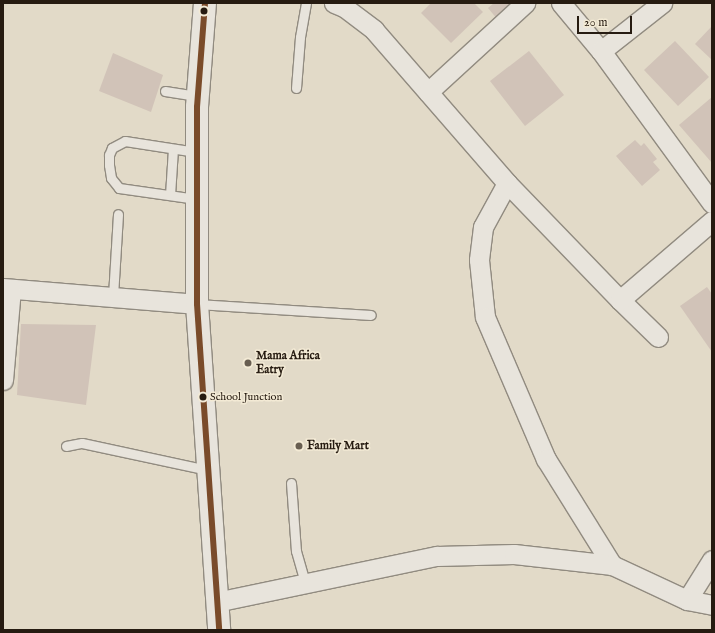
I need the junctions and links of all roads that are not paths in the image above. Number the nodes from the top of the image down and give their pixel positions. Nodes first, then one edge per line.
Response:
1 (205, 3) edge
2 (306, 3) edge
3 (334, 3) edge
4 (525, 3) edge
5 (561, 3) edge
6 (662, 3) edge
7 (601, 51) junction
8 (296, 88) dead end
9 (166, 91) dead end
10 (428, 92) junction
11 (197, 96) junction
12 (173, 149) junction
13 (196, 152) junction
14 (507, 183) junction
15 (170, 195) junction
16 (196, 199) junction
17 (712, 203) edge
18 (118, 214) dead end
19 (712, 221) edge
20 (7, 288) edge
21 (113, 296) junction
22 (620, 300) junction
23 (197, 304) junction
24 (371, 315) dead end
25 (658, 337) dead end
26 (3, 380) edge
27 (66, 446) dead end
28 (208, 470) junction
29 (291, 483) dead end
30 (712, 560) edge
31 (612, 565) junction
32 (305, 583) junction
33 (687, 600) junction
34 (216, 602) junction
35 (712, 605) edge
36 (219, 630) edge

1 - 11 street
2 - 8 lane
3 - 10 street
4 - 10 street
5 - 7 street
6 - 7 street
7 - 17 street
9 - 11 lane
10 - 14 street
11 - 13 street
12 - 13 lane
12 - 15 lane
12 - 15 lane
13 - 16 street
14 - 22 street
14 - 31 street
15 - 16 lane
16 - 23 street
18 - 21 lane
19 - 22 street
20 - 21 street
20 - 26 street
21 - 23 street
22 - 25 street
23 - 24 lane
23 - 28 street
27 - 28 lane
28 - 34 street
29 - 32 lane
30 - 33 street
31 - 32 street
31 - 33 street
32 - 34 street
33 - 35 street
34 - 36 street

